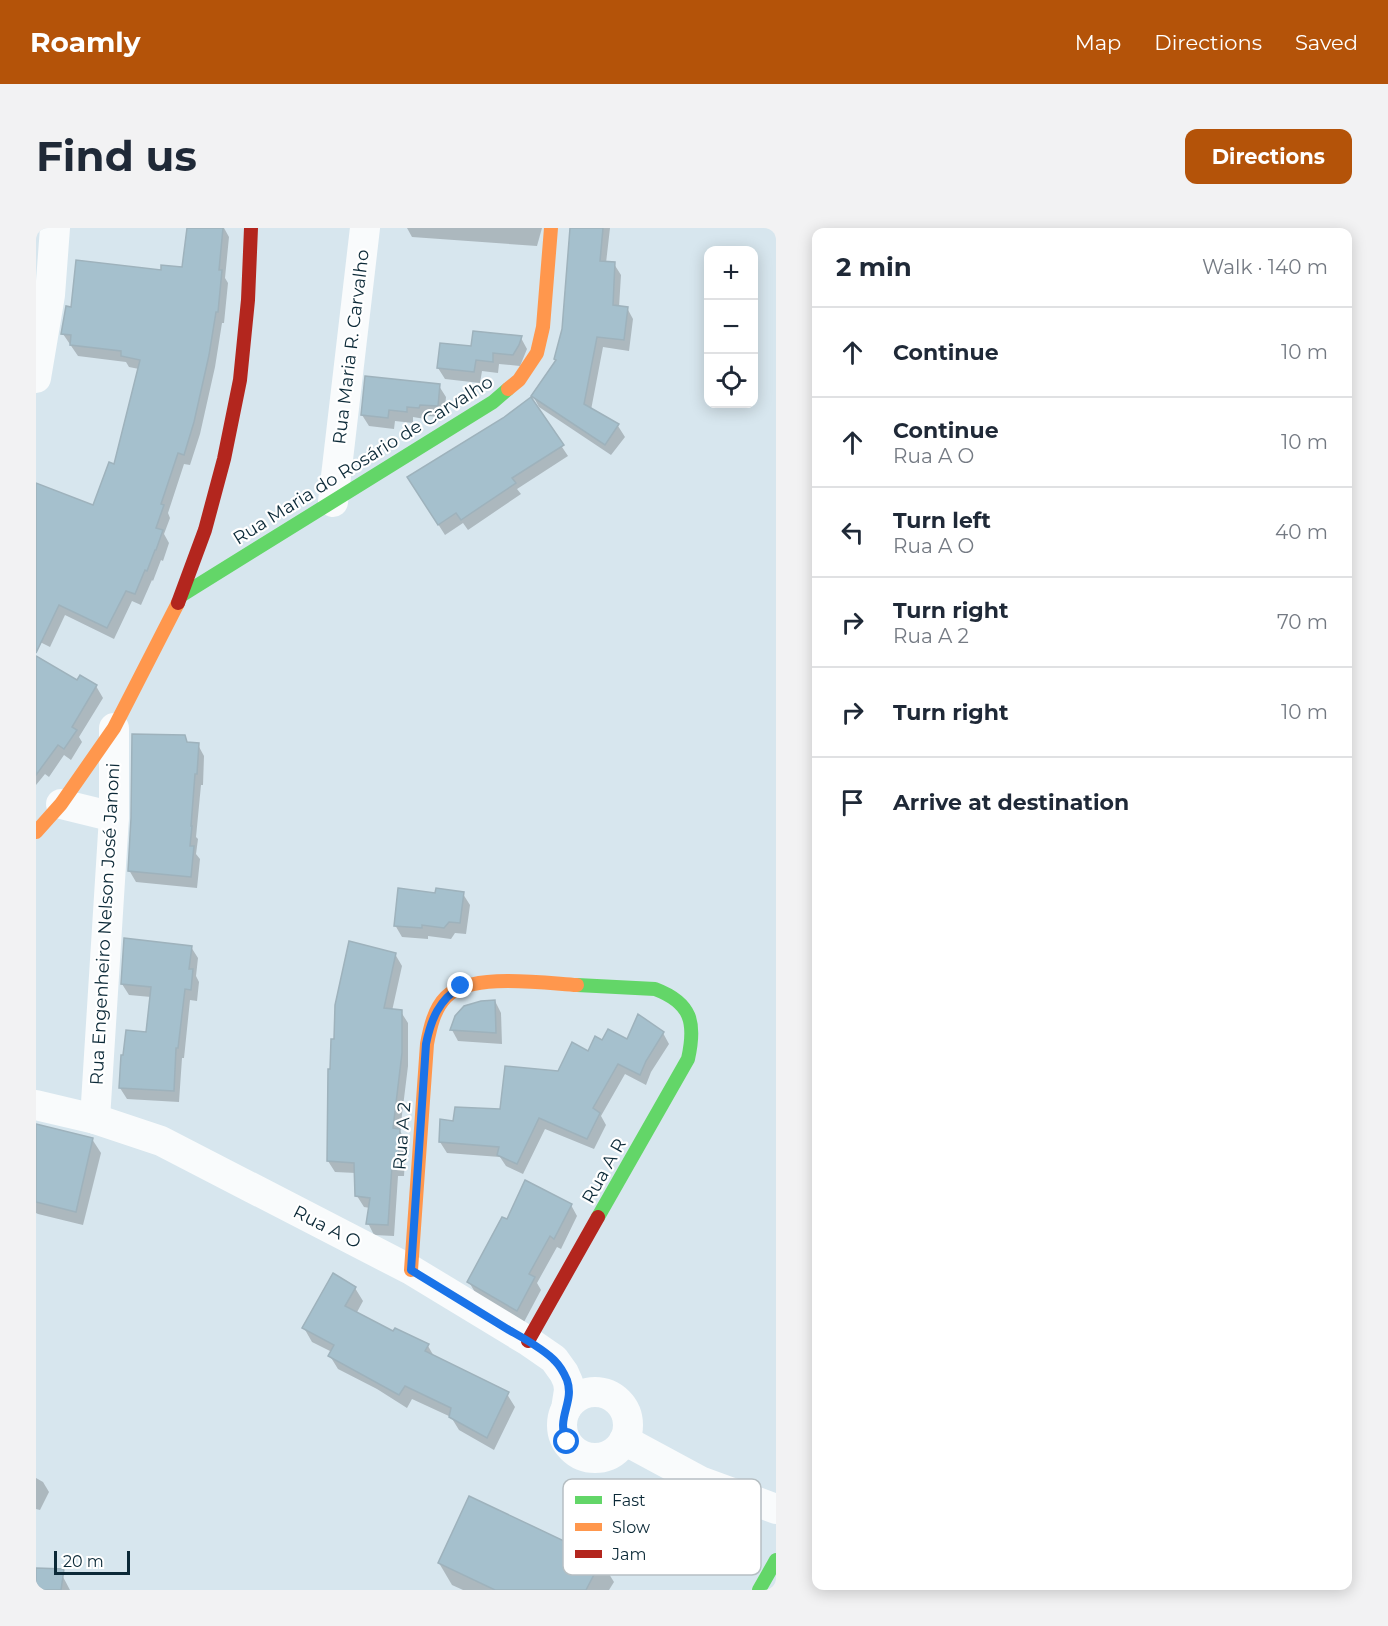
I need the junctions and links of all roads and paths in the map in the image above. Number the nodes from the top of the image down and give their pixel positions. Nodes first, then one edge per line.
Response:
1 (55, 228) edge
2 (251, 228) edge
3 (365, 228) edge
4 (551, 228) edge
5 (36, 378) edge
6 (333, 502) junction
7 (182, 595) junction
8 (114, 728) junction
9 (61, 804) junction
10 (114, 817) junction
11 (36, 832) edge
12 (688, 1013) joint
13 (36, 1105) edge
14 (95, 1119) junction
15 (411, 1270) junction
16 (528, 1341) junction
17 (554, 1359) junction
18 (601, 1393) junction
19 (566, 1409) junction
20 (624, 1440) junction
21 (696, 1479) edge
22 (761, 1503) edge
23 (776, 1509) edge
24 (776, 1560) edge
25 (759, 1590) edge

1 - 5 street
2 - 7 main road, Rua Engenheiro Nelson José Janoni
3 - 6 street, Rua Maria R. Carvalho
4 - 6 main road, Rua Maria do Rosário de Carvalho
6 - 7 main road, Rua Maria do Rosário de Carvalho
7 - 8 main road, Rua Engenheiro Nelson José Janoni
8 - 9 main road, Rua Engenheiro Nelson José Janoni
8 - 10 street, Rua Engenheiro Nelson José Janoni
9 - 10 street
9 - 11 main road, Rua Engenheiro Nelson José Janoni
10 - 14 street, Rua Engenheiro Nelson José Janoni
12 - 15 main road, Rua A 2
12 - 16 main road, Rua A R
13 - 14 street, Rua A O
14 - 15 street, Rua A O
15 - 16 street, Rua A O
16 - 17 street, Rua A O
17 - 18 street
17 - 19 street, Rua A O
18 - 19 street
18 - 20 street
19 - 20 street
20 - 21 street
22 - 23 street
24 - 25 main road

